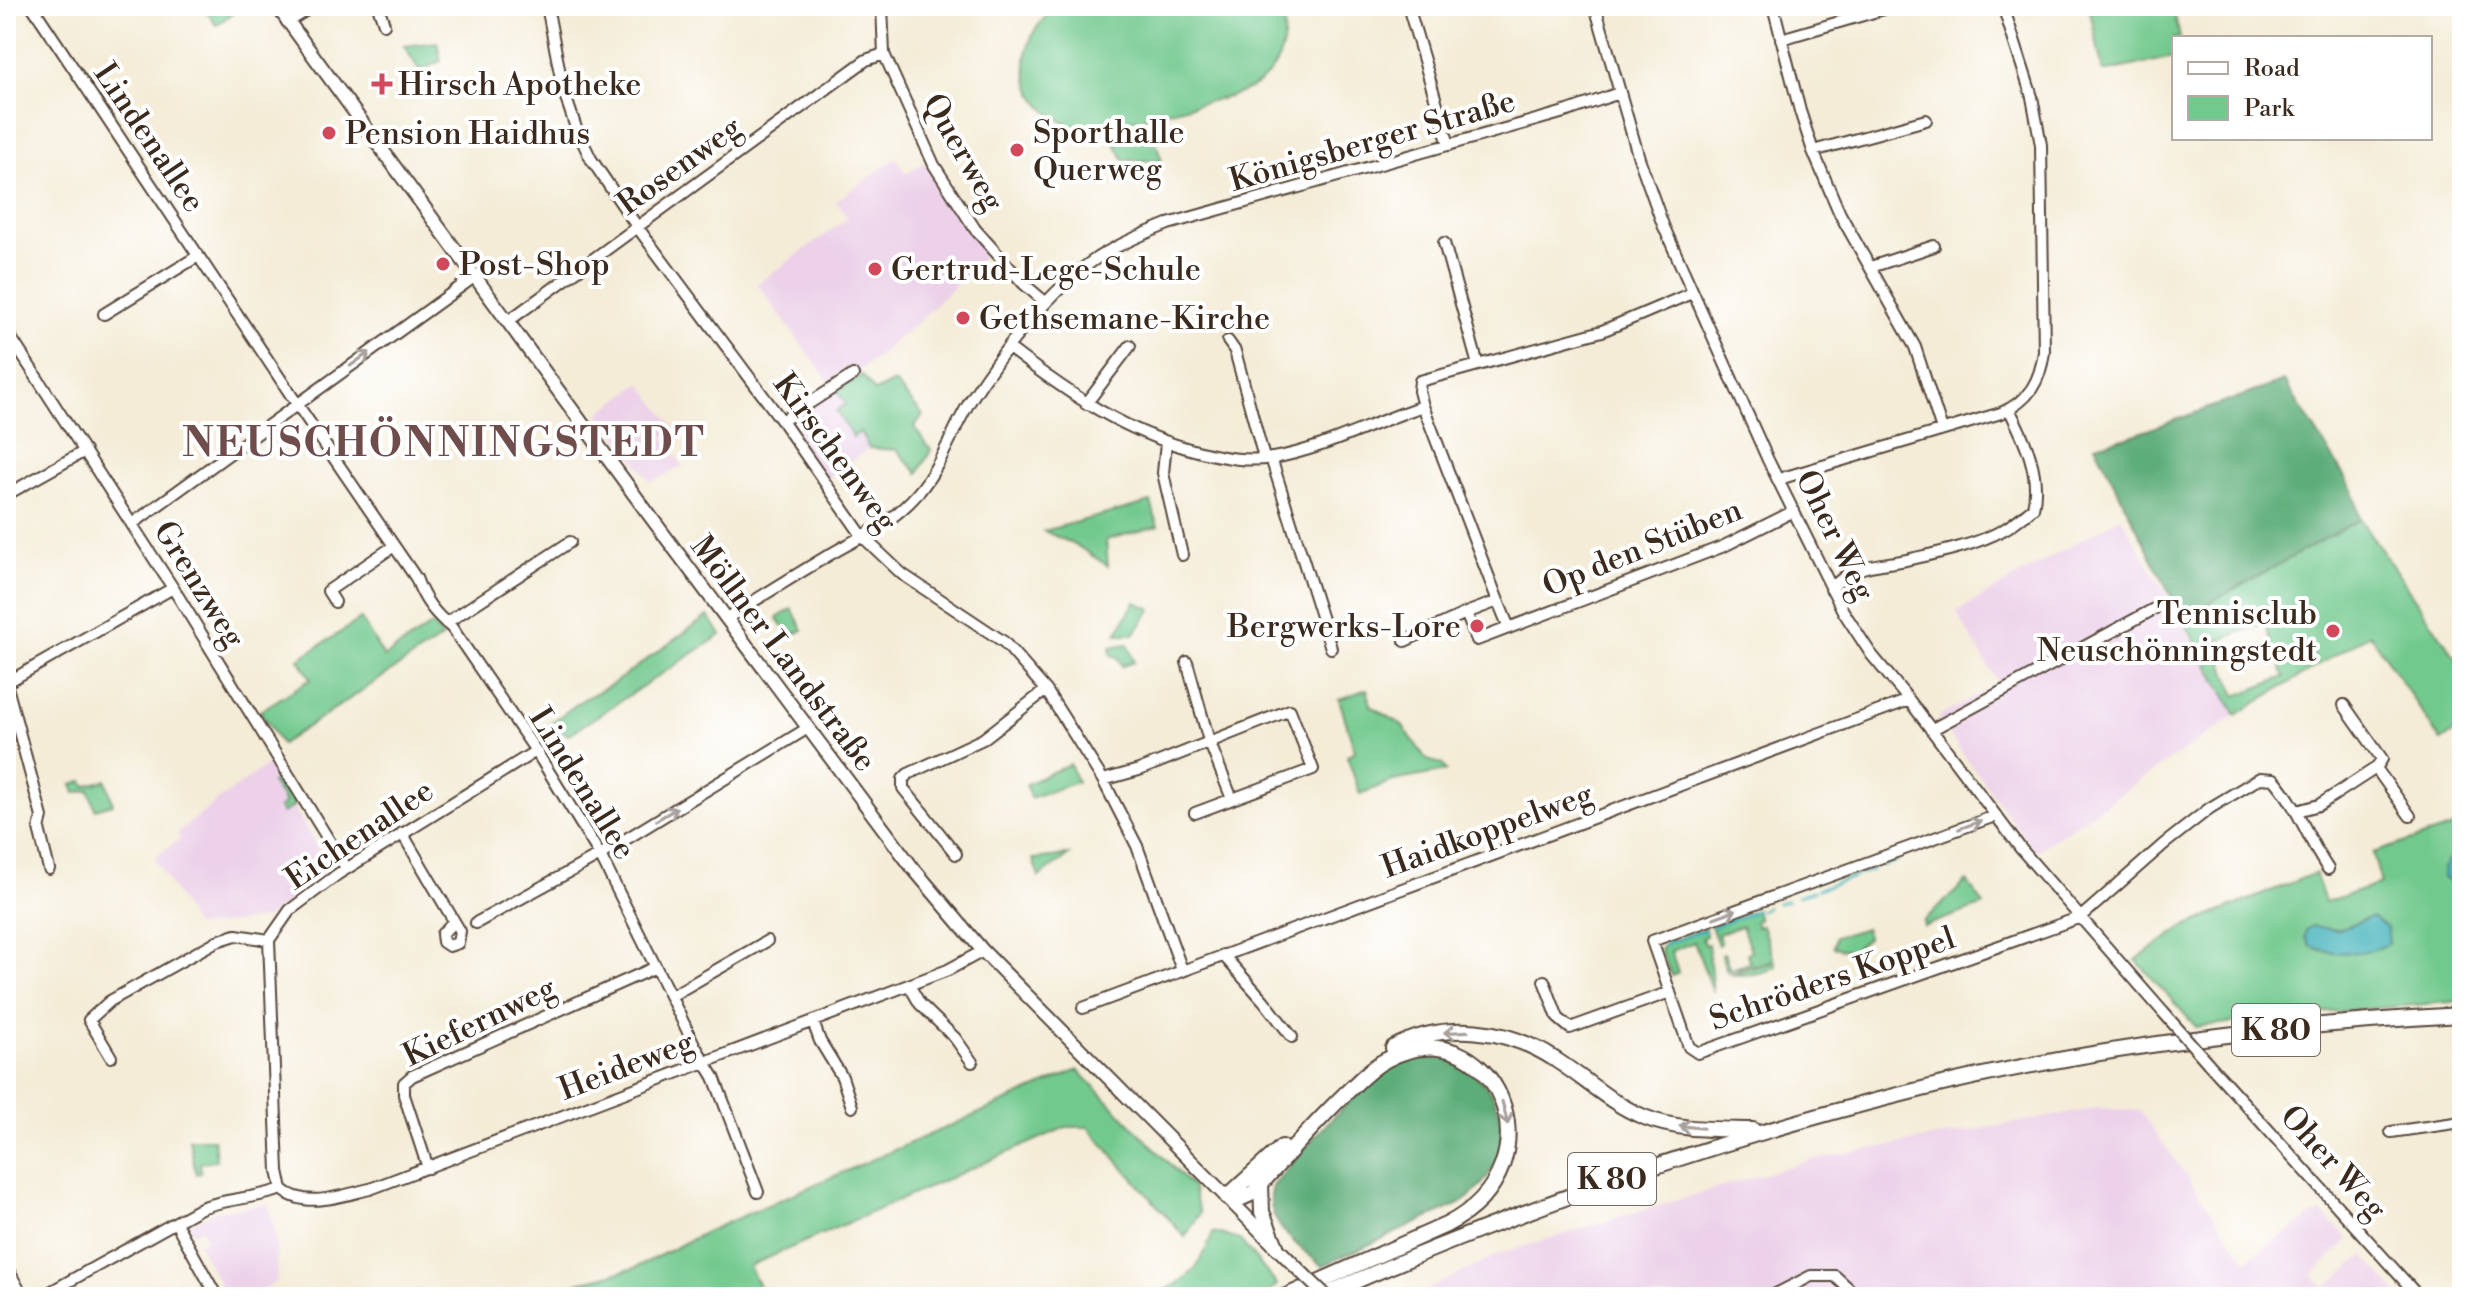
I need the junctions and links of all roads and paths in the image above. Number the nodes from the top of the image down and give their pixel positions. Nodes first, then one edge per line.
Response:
1 (32, 6) edge
2 (271, 6) edge
3 (277, 6) edge
4 (313, 6) edge
5 (378, 6) edge
6 (547, 6) edge
7 (882, 6) edge
8 (1408, 6) edge
9 (1595, 6) edge
10 (1773, 6) edge
11 (2003, 6) edge
12 (1884, 9) dead end
13 (287, 22) junction
14 (384, 24) dead end
15 (1781, 39) junction
16 (884, 54) junction
17 (1619, 93) junction
18 (1926, 120) dead end
19 (1449, 145) junction
20 (1813, 151) junction
21 (638, 228) junction
22 (1444, 243) dead end
23 (1934, 246) dead end
24 (198, 256) junction
25 (1871, 267) junction
26 (474, 277) junction
27 (1692, 293) junction
28 (1045, 302) junction
29 (104, 314) dead end
30 (507, 322) junction
31 (6, 330) edge
32 (1228, 341) dead end
33 (1130, 346) dead end
34 (1009, 348) junction
35 (1478, 365) junction
36 (853, 375) dead end
37 (297, 404) junction
38 (1086, 404) junction
39 (1423, 406) junction
40 (2009, 409) junction
41 (782, 421) junction
42 (1942, 430) junction
43 (1166, 443) junction
44 (85, 451) junction
45 (1268, 458) junction
46 (1779, 479) junction
47 (6, 495) edge
48 (1794, 511) junction
49 (132, 524) junction
50 (863, 537) junction
51 (570, 542) dead end
52 (394, 546) junction
53 (1182, 555) dead end
54 (173, 588) junction
55 (1831, 589) junction
56 (1498, 601) junction
57 (335, 602) dead end
58 (2154, 609) dead end
59 (1466, 613) junction
60 (726, 619) junction
61 (446, 623) junction
62 (1509, 628) junction
63 (1405, 641) dead end
64 (1331, 648) dead end
65 (1187, 662) dead end
66 (6, 683) edge
67 (1046, 690) junction
68 (1909, 700) junction
69 (2344, 705) dead end
70 (808, 728) junction
71 (1931, 730) junction
72 (1209, 741) junction
73 (536, 751) junction
74 (2376, 768) junction
75 (1103, 780) junction
76 (1232, 799) junction
77 (2297, 811) junction
78 (1195, 813) dead end
79 (1995, 816) junction
80 (2410, 816) dead end
81 (402, 833) junction
82 (956, 854) dead end
83 (600, 855) junction
84 (346, 868) junction
85 (49, 869) dead end
86 (2328, 869) dead end
87 (2081, 917) junction
88 (454, 921) dead end
89 (476, 923) dead end
90 (269, 940) junction
91 (767, 941) dead end
92 (983, 951) junction
93 (1223, 955) junction
94 (656, 967) junction
95 (1182, 970) junction
96 (1544, 981) dead end
97 (909, 985) junction
98 (1670, 992) junction
99 (671, 996) junction
100 (1083, 1008) dead end
101 (2462, 1015) edge
102 (813, 1022) junction
103 (1292, 1037) dead end
104 (111, 1057) dead end
105 (972, 1062) dead end
106 (706, 1063) junction
107 (852, 1107) dead end
108 (2462, 1122) edge
109 (1769, 1130) junction
110 (2391, 1132) dead end
111 (428, 1168) junction
112 (1261, 1184) junction
113 (282, 1189) junction
114 (758, 1192) dead end
115 (1227, 1197) junction
116 (176, 1223) junction
117 (1276, 1246) junction
118 (6, 1266) edge
119 (23, 1297) edge
120 (41, 1297) edge
121 (217, 1297) edge
122 (1284, 1297) edge
123 (1319, 1297) edge
124 (1327, 1297) edge
125 (1770, 1297) edge
126 (1858, 1297) edge
127 (2419, 1297) edge

1 - 24 street, Lindenallee
2 - 13 main road, Möllner Landstraße
3 - 13 main road, Möllner Landstraße
4 - 13 street
5 - 14 street
6 - 21 street, Kirschenweg
7 - 16 street, Querweg
8 - 19 street
9 - 17 street, Oher Weg
10 - 15 street
11 - 40 street
12 - 15 street
13 - 26 main road, Möllner Landstraße
15 - 20 street
16 - 21 street, Rosenweg
16 - 28 street, Querweg
17 - 19 street, Königsberger Straße
17 - 27 street, Oher Weg
18 - 20 street
19 - 28 street, Königsberger Straße
20 - 25 street
21 - 30 street, Rosenweg
21 - 41 street, Kirschenweg
22 - 35 street
23 - 25 street
24 - 29 street, Lindenallee
24 - 37 street, Lindenallee
25 - 42 street
26 - 30 main road, Möllner Landstraße
37 -> 26 street
27 - 35 street
27 - 46 street, Oher Weg
28 - 34 street, Königsberger Straße
30 - 60 main road, Möllner Landstraße
31 - 44 street, Grenzweg
32 - 45 street
33 - 38 street
34 - 38 street
34 - 50 street, Königsberger Straße
35 - 39 street
36 - 41 street
37 - 49 street
37 - 52 street, Lindenallee
38 - 43 street
39 - 45 street
39 - 56 street, Op den Stüben
40 - 42 street
40 - 55 street
41 - 50 street, Kirschenweg
42 - 46 street
43 - 45 street
43 - 53 street
44 - 47 street
44 - 49 street, Grenzweg
45 - 64 street
46 - 48 street, Oher Weg
48 - 55 street, Oher Weg
48 - 62 street, Op den Stüben
49 - 54 street, Grenzweg
50 - 60 street, Königsberger Straße
50 - 67 street, Kirschenweg
51 - 61 street
52 - 57 street
52 - 61 street, Lindenallee
54 - 66 street
54 - 84 street, Grenzweg
55 - 68 street, Oher Weg
56 - 59 street
56 - 62 street, Op den Stüben
58 - 71 street
59 - 62 street, Op den Stüben
59 - 63 street
60 - 70 main road, Möllner Landstraße
61 - 73 street, Lindenallee
65 - 72 street
66 - 85 street
67 - 75 street, Kirschenweg
67 - 82 street
68 - 71 street, Oher Weg
68 - 93 street, Haidkoppelweg
69 - 74 street
83 -> 70 street
70 - 92 main road, Möllner Landstraße
71 - 79 street, Oher Weg
72 - 75 street
72 - 76 street
72 - 76 street
73 - 81 street, Eichenallee
73 - 83 street, Lindenallee
74 - 77 street
74 - 80 street
75 - 95 street, Kirschenweg
76 - 78 street
77 - 86 street
77 - 87 street
79 - 87 street, Oher Weg
98 -> 79 street, Schröders Koppel
81 - 84 street, Eichenallee
81 - 88 street
83 - 89 street
83 - 94 street, Lindenallee
84 - 90 street, Eichenallee
87 - 98 street, Schröders Koppel
87 - 127 street, Oher Weg, bridge
90 - 104 street
90 - 113 street
91 - 99 street
92 - 97 street, Heideweg
92 - 115 main road, Möllner Landstraße
93 - 95 street, Haidkoppelweg
93 - 103 street
94 - 99 street, Lindenallee
94 - 111 street, Kiefernweg
95 - 100 street, Haidkoppelweg
96 - 98 street
97 - 102 street, Heideweg
97 - 105 street
99 - 106 street, Lindenallee
101 - 109 highway, K 80
102 - 106 street, Heideweg
102 - 107 street
106 - 111 street, Heideweg
106 - 114 street, Lindenallee
108 - 110 street
109 -> 115 highway
109 - 123 highway, K 80
111 - 113 street, Heideweg
112 - 115 highway
112 - 117 highway
112 -> 122 highway
113 - 116 street
115 - 117 main road, Möllner Landstraße
116 - 120 street
116 - 121 street
117 - 124 main road, Möllner Landstraße, bridge
118 - 119 street
125 - 126 street

